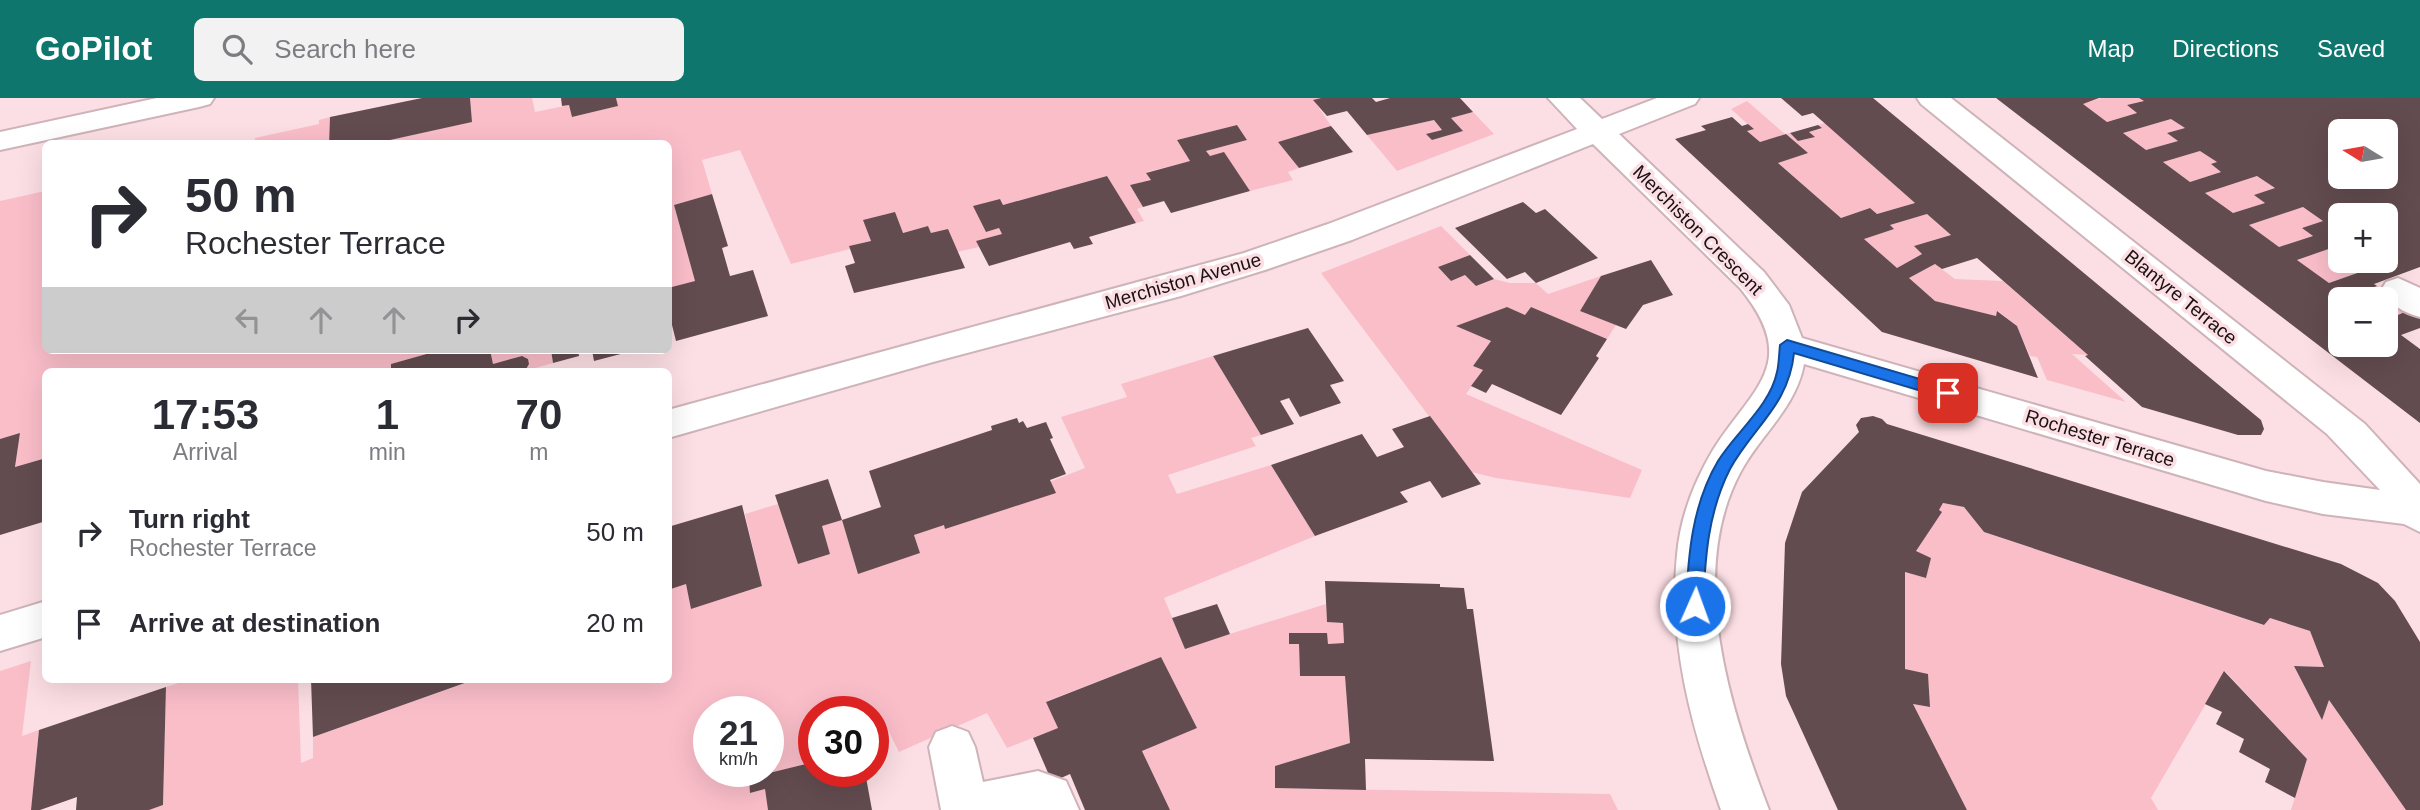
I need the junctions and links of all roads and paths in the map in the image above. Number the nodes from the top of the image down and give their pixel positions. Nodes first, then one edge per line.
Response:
1 (199, 98) edge
2 (1563, 98) edge
3 (1684, 98) edge
4 (1932, 98) edge
5 (1598, 132) junction
6 (0, 141) edge
7 (1787, 345) junction
8 (672, 423) edge
9 (2418, 513) edge
10 (42, 620) edge
11 (0, 633) edge
12 (952, 747) dead end
13 (965, 809) edge
14 (1055, 810) edge
15 (1745, 810) edge

1 - 6 street
2 - 5 street, Merchiston Crescent
3 - 5 street, Merchiston Avenue
4 - 9 street, Blantyre Terrace
5 - 7 street, Merchiston Crescent
5 - 8 street, Merchiston Avenue
7 - 9 street, Rochester Terrace
7 - 15 street, Merchiston Crescent
10 - 11 street
12 - 13 street
13 - 14 street

